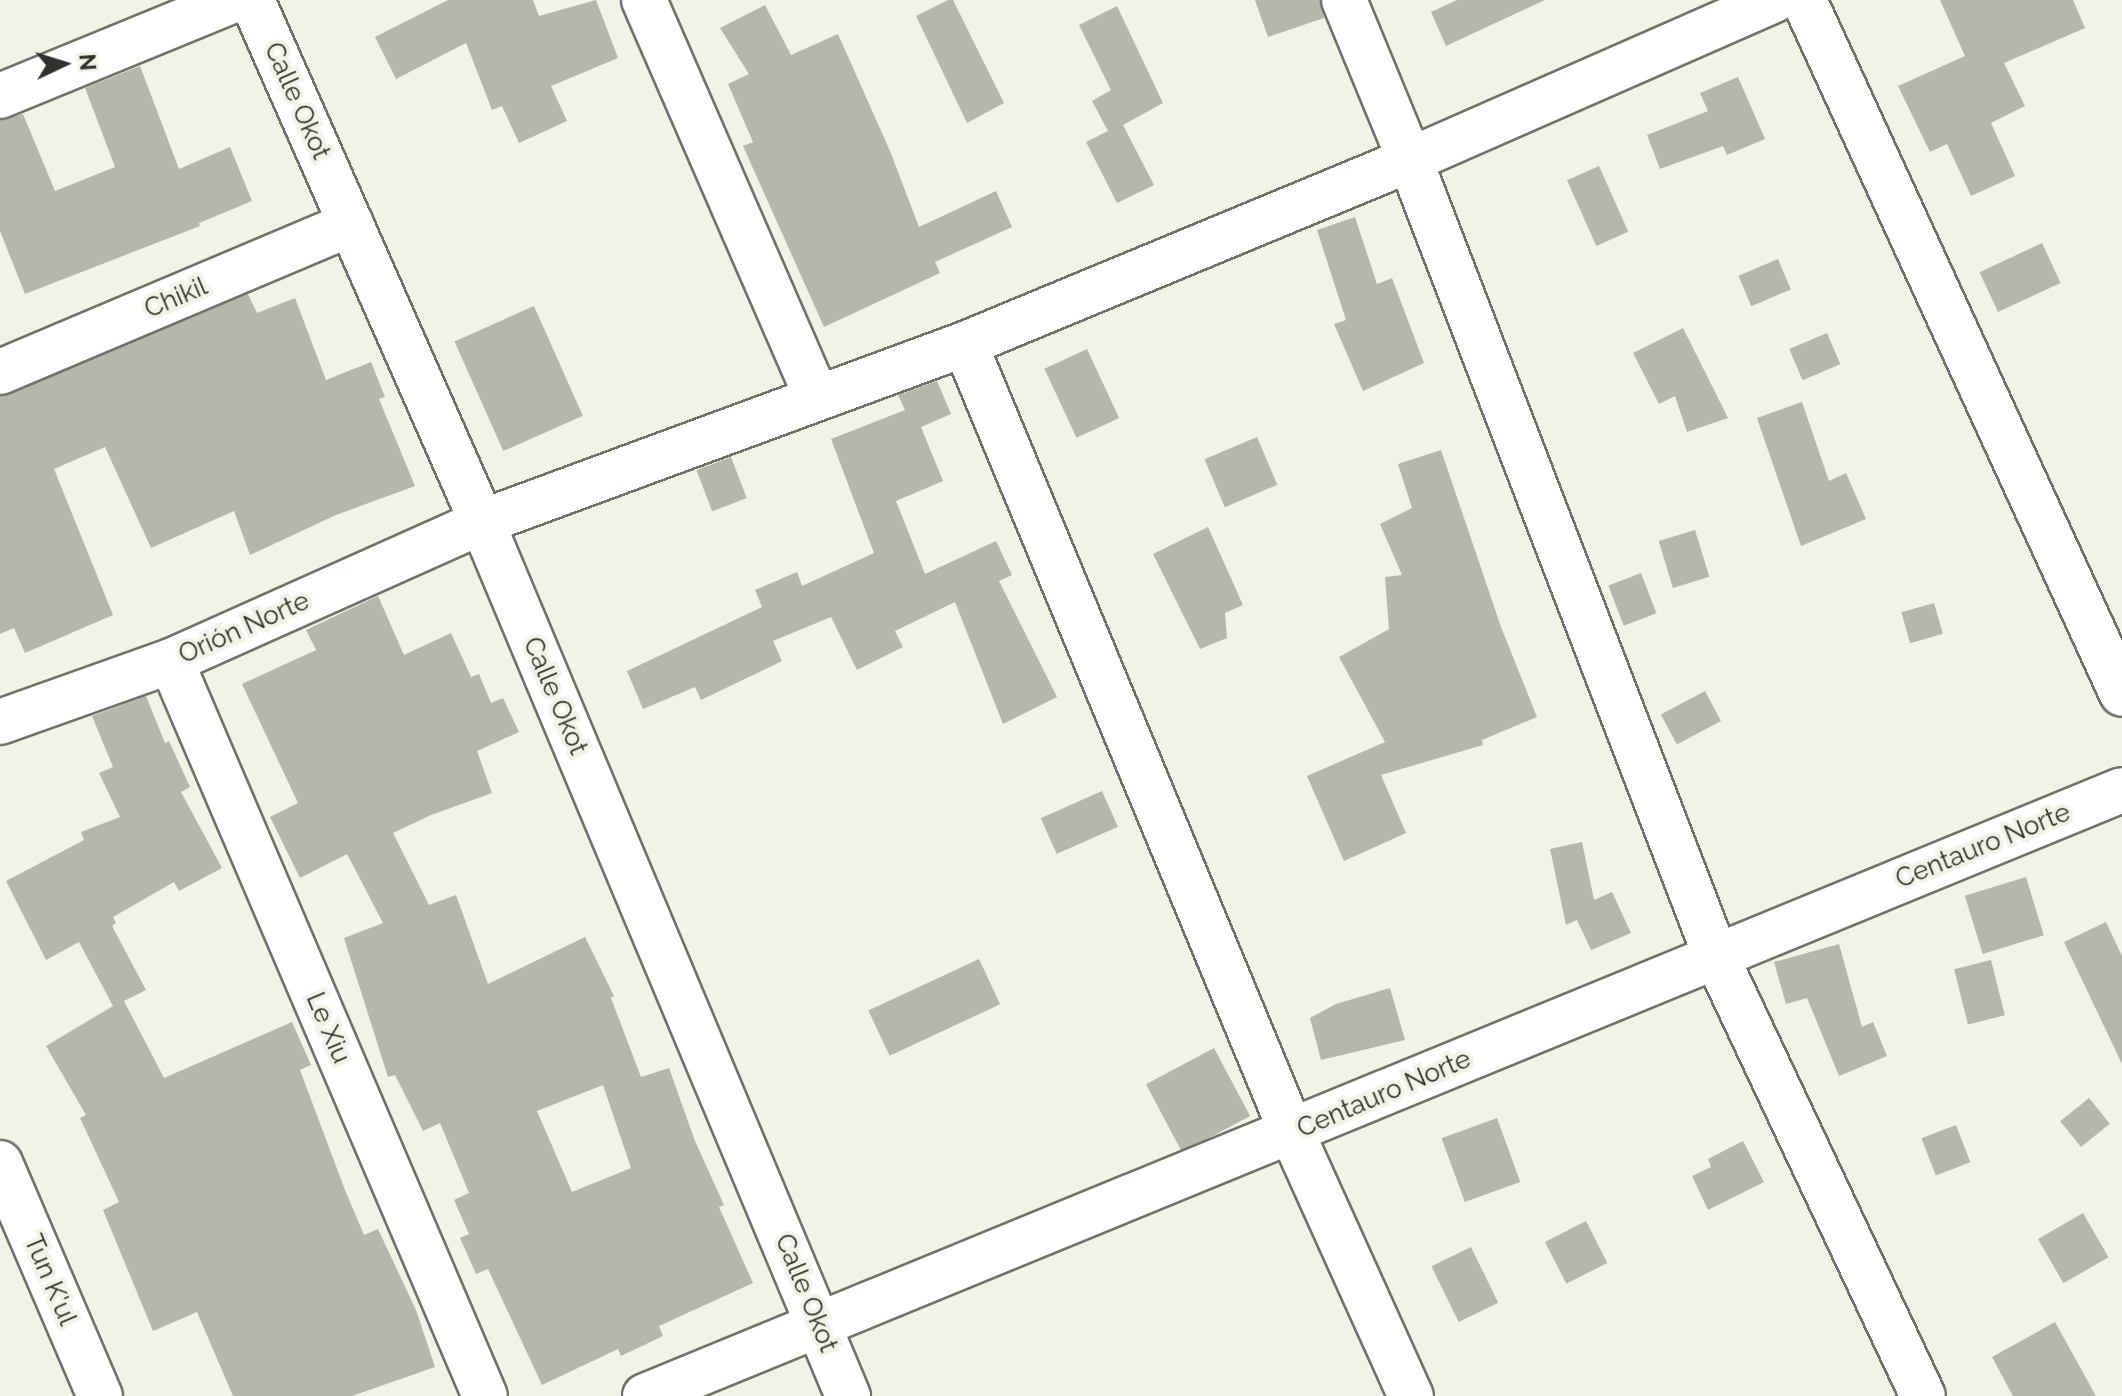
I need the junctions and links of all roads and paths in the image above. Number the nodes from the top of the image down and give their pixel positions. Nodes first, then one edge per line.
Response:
1 (234, 0) edge
2 (252, 0) edge
3 (644, 0) edge
4 (1344, 0) edge
5 (1774, 0) edge
6 (1804, 0) edge
7 (1712, 13) edge
8 (0, 96) edge
9 (1410, 160) junction
10 (351, 224) junction
11 (965, 344) junction
12 (0, 372) edge
13 (816, 396) junction
14 (482, 522) junction
15 (171, 661) junction
16 (2122, 694) edge
17 (0, 722) edge
18 (2122, 790) edge
19 (1715, 954) junction
20 (1292, 1133) junction
21 (0, 1163) edge
22 (820, 1326) junction
23 (100, 1396) edge
24 (485, 1396) edge
25 (645, 1396) edge
26 (848, 1396) edge
27 (1411, 1396) edge
28 (1923, 1396) edge

1 - 8 street
2 - 10 street, Calle Okot
3 - 13 street
4 - 9 street
5 - 7 street, Orión Norte
6 - 16 street
7 - 9 street, Orión Norte
9 - 11 street, Orión Norte
9 - 19 street
10 - 12 street, Chikil
10 - 14 street, Calle Okot
11 - 13 street, Orión Norte
11 - 20 street
13 - 14 street, Orión Norte
14 - 15 street, Orión Norte
14 - 22 street, Calle Okot
15 - 17 street, Orión Norte
15 - 24 street, Le Xiu
18 - 19 street, Centauro Norte
19 - 20 street, Centauro Norte
19 - 28 street
20 - 22 street, Centauro Norte
20 - 27 street
21 - 23 street, Tun K'ul
22 - 25 street, Centauro Norte
22 - 26 street, Calle Okot

